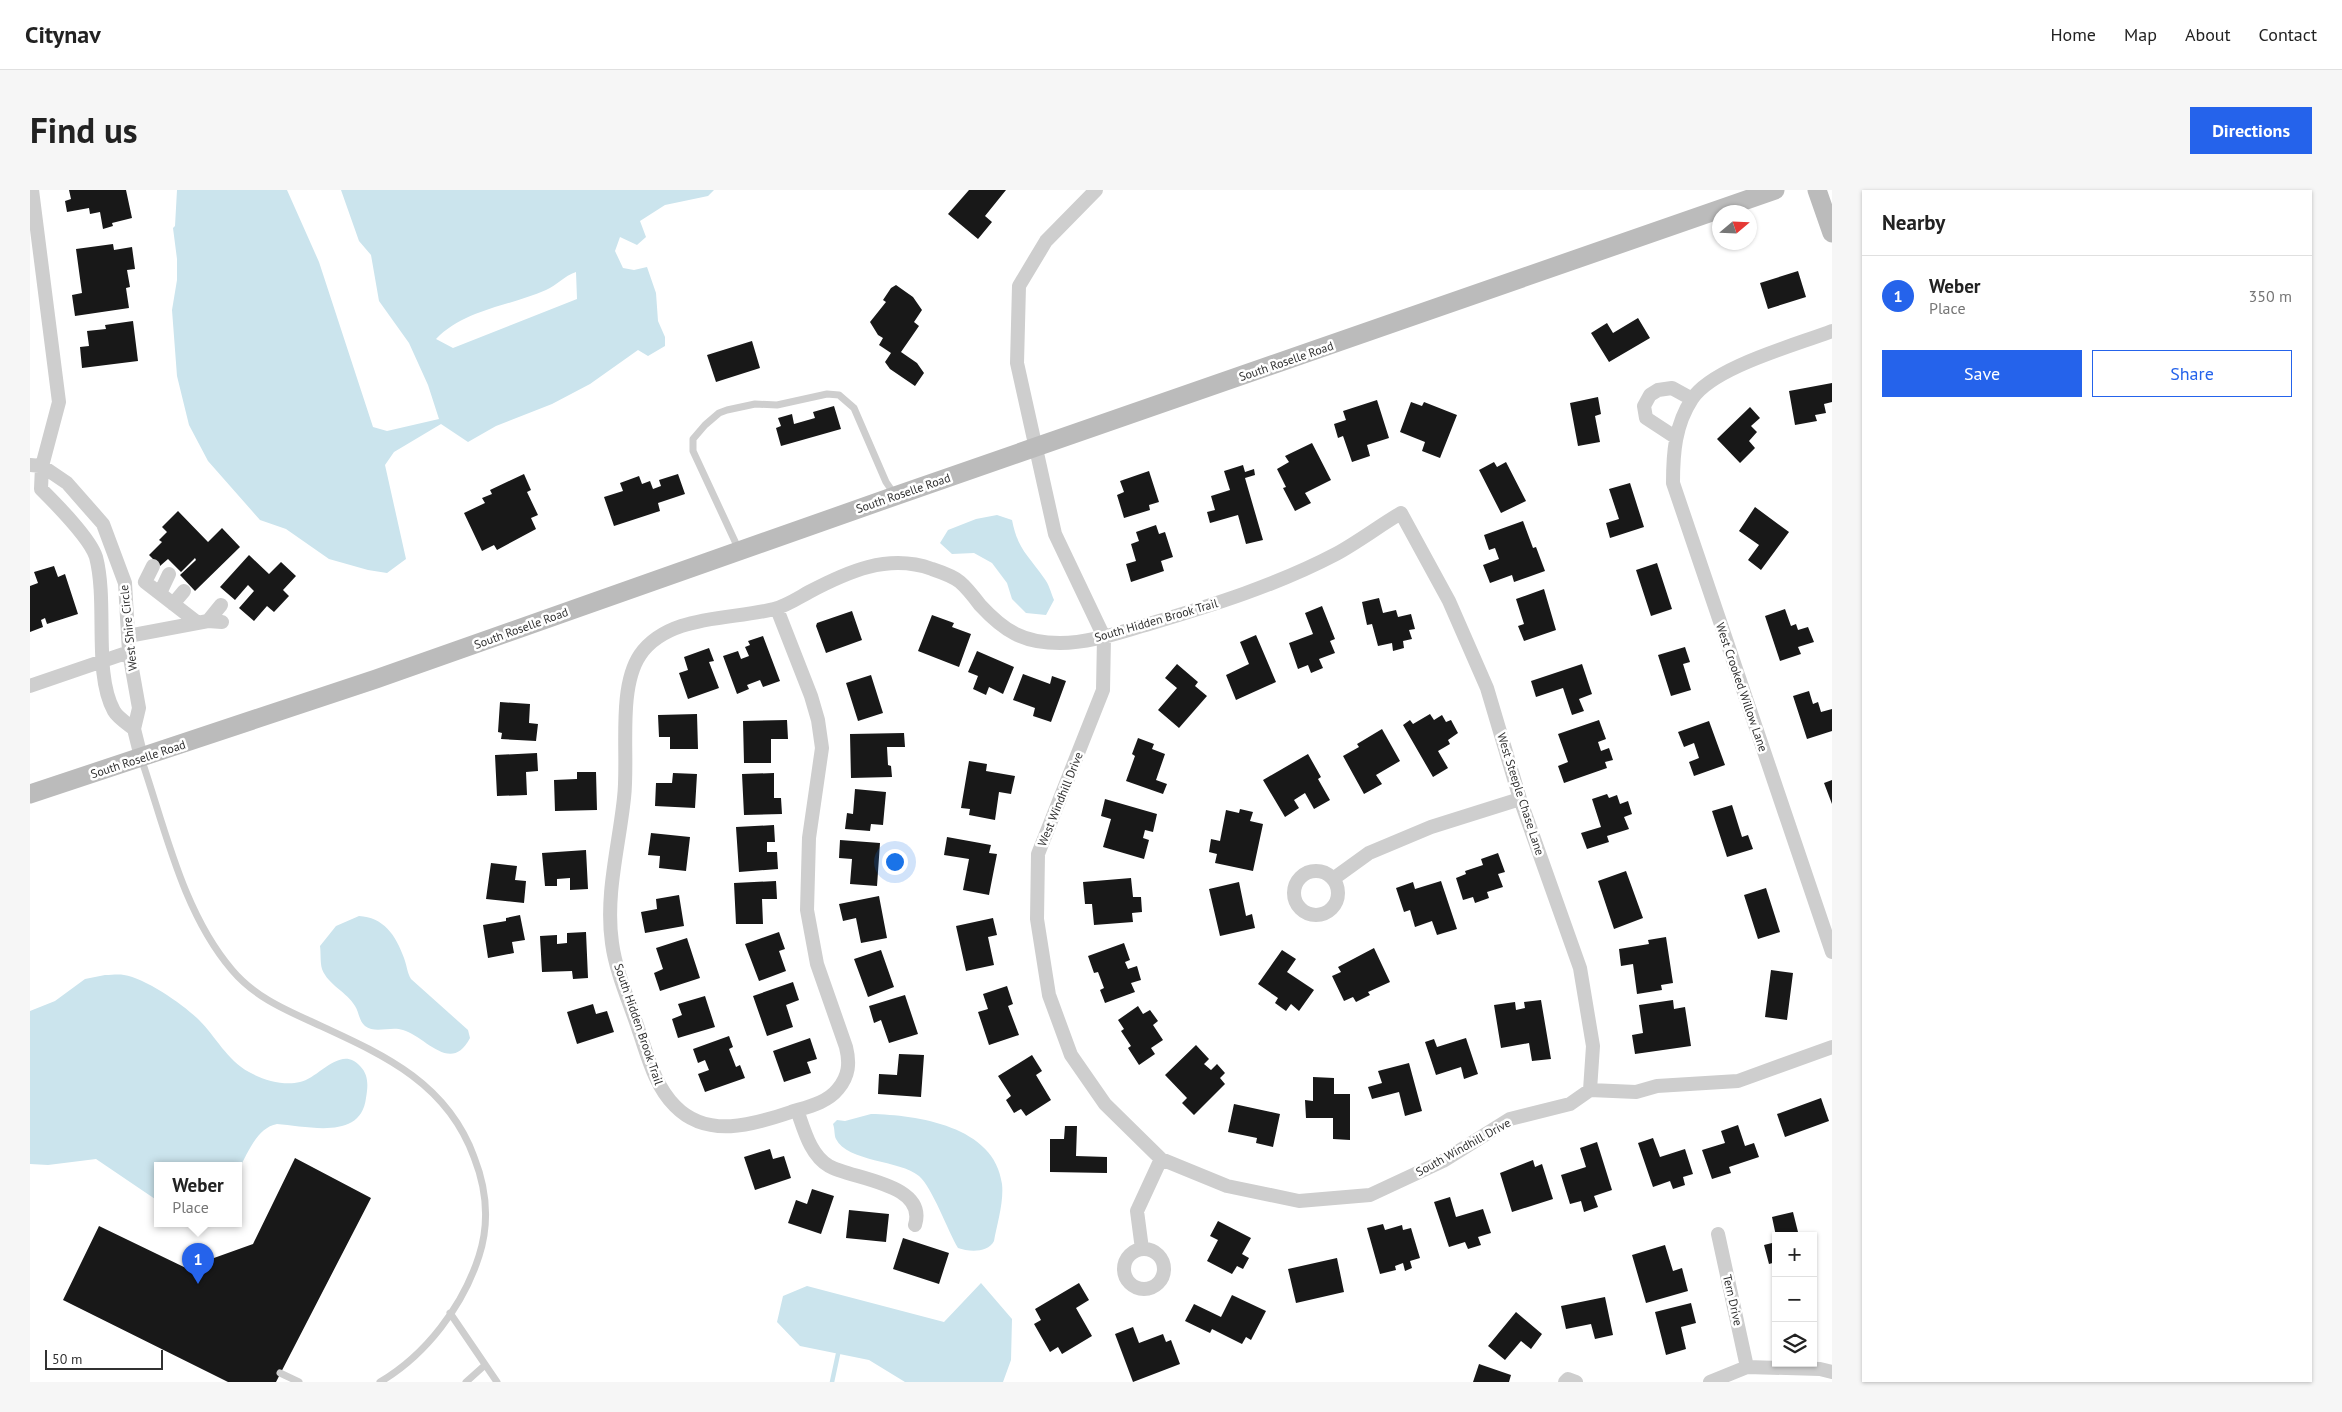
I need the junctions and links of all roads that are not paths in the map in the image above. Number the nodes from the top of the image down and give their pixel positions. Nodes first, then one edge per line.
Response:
1 (32, 190) edge
2 (1096, 190) edge
3 (1775, 190) edge
4 (1817, 190) edge
5 (1832, 233) edge
6 (1832, 331) edge
7 (1692, 398) junction
8 (1675, 437) junction
9 (1036, 448) junction
10 (36, 466) edge
11 (895, 496) junction
12 (1401, 513) joint
13 (739, 551) junction
14 (153, 566) dead end
15 (169, 574) dead end
16 (184, 591) dead end
17 (160, 593) junction
18 (173, 604) junction
19 (221, 604) dead end
20 (777, 609) junction
21 (203, 622) junction
22 (222, 622) dead end
23 (128, 636) junction
24 (1104, 637) junction
25 (129, 652) junction
26 (103, 661) junction
27 (30, 686) edge
28 (134, 729) junction
29 (141, 757) junction
30 (30, 794) edge
31 (1520, 799) junction
32 (1333, 879) dead end
33 (1832, 952) edge
34 (1832, 1047) edge
35 (1590, 1090) junction
36 (797, 1110) junction
37 (1161, 1159) junction
38 (915, 1225) dead end
39 (1718, 1234) dead end
40 (1142, 1249) dead end
41 (450, 1314) junction
42 (485, 1365) junction
43 (1747, 1367) junction
44 (1832, 1372) edge
45 (280, 1373) dead end
46 (299, 1382) edge
47 (380, 1382) edge
48 (466, 1382) edge
49 (497, 1382) edge
50 (1565, 1382) edge
51 (1576, 1382) edge
52 (1710, 1382) edge

1 - 10 street, West Shire Circle
2 - 9 street, West Windhill Drive
3 - 9 main road, South Roselle Road
4 - 5 main road
6 - 7 street
7 - 8 street, West Crooked Willow Lane
7 - 8 street
8 - 33 street, West Crooked Willow Lane
9 - 11 main road, South Roselle Road
9 - 24 street, West Windhill Drive
10 - 23 street, West Shire Circle
10 - 26 street, West Shire Circle
11 - 13 main road, South Roselle Road
11 - 13 lane
12 - 24 street, South Hidden Brook Trail
12 - 31 street, West Steeple Chase Lane
13 - 29 main road, South Roselle Road
14 - 17 street
15 - 17 street
16 - 18 street
17 - 18 street
18 - 21 street
19 - 21 street
20 - 24 street, South Hidden Brook Trail
20 - 36 street, South Hidden Brook Trail
20 - 36 street, South Hidden Brook Trail
21 - 22 street
21 - 23 street
23 - 25 street, West Shire Circle
24 - 37 street, West Windhill Drive
25 - 26 street
25 - 28 street, West Shire Circle
26 - 27 street
26 - 28 street, West Shire Circle
28 - 29 street, West Shire Circle
29 - 30 main road, South Roselle Road
29 - 41 lane
31 - 32 street
31 - 35 street, West Steeple Chase Lane
34 - 35 street
35 - 37 street, South Windhill Drive
36 - 38 street
37 - 40 street
39 - 43 street, Tern Drive
41 - 42 lane
41 - 47 lane
42 - 48 lane
42 - 49 lane
43 - 44 street
43 - 52 street
45 - 46 lane
50 - 51 street

